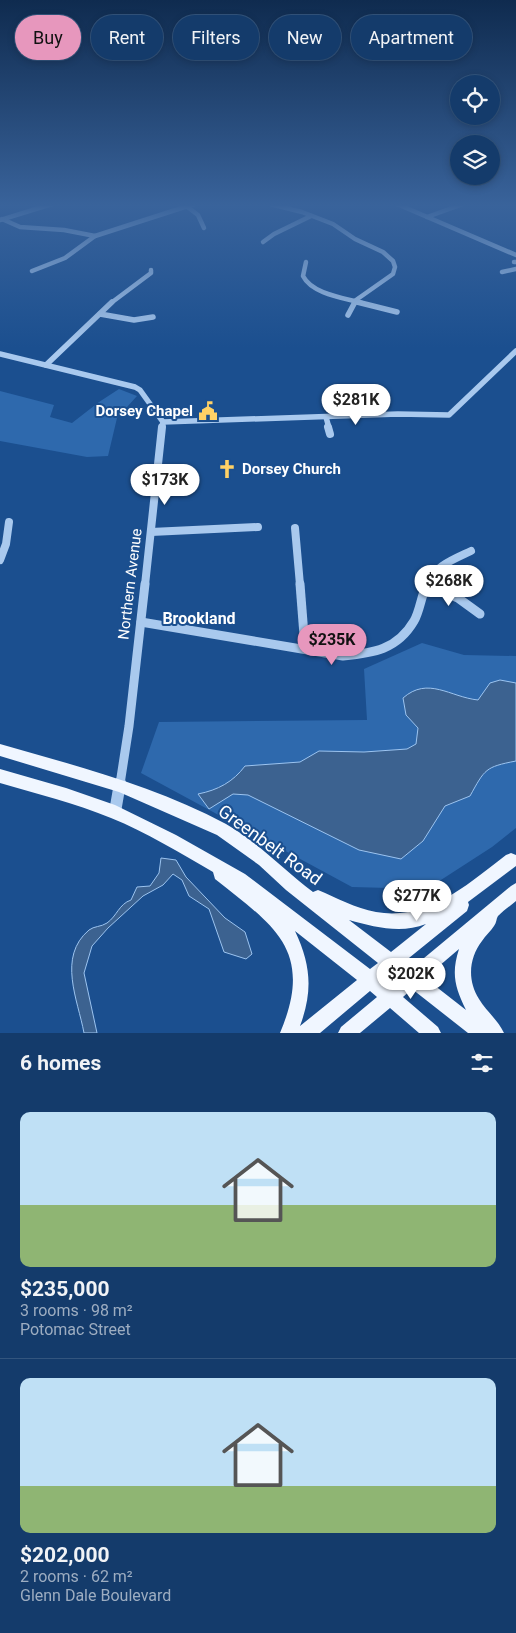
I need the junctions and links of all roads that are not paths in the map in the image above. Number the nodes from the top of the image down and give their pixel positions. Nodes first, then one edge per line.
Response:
1 (73, 252) edge
2 (384, 252) edge
3 (306, 262) dead end
4 (516, 269) edge
5 (151, 270) dead end
6 (32, 271) dead end
7 (502, 272) dead end
8 (356, 300) junction
9 (397, 312) dead end
10 (100, 314) junction
11 (348, 315) dead end
12 (153, 318) dead end
13 (516, 351) edge
14 (0, 354) edge
15 (46, 365) junction
16 (326, 417) junction
17 (163, 422) junction
18 (330, 434) dead end
19 (9, 522) dead end
20 (258, 527) dead end
21 (295, 528) dead end
22 (151, 532) junction
23 (470, 551) dead end
24 (0, 560) edge
25 (426, 585) junction
26 (480, 614) dead end
27 (140, 622) junction
28 (305, 648) junction
29 (0, 750) edge
30 (0, 776) edge
31 (119, 785) junction
32 (115, 812) junction
33 (196, 854) junction
34 (514, 859) edge
35 (264, 860) junction
36 (516, 892) edge
37 (392, 962) junction
38 (413, 979) junction
39 (370, 980) junction
40 (390, 996) junction
41 (288, 1033) edge
42 (306, 1033) edge
43 (347, 1033) edge
44 (432, 1033) edge
45 (482, 1033) edge
46 (494, 1033) edge

1 - 6 street
2 - 8 street
3 - 8 street
4 - 7 street
5 - 10 street
8 - 9 street
8 - 11 street
10 - 12 street
10 - 15 street
13 - 16 street
14 - 15 street
15 - 17 street
16 - 17 street
16 - 18 street
17 - 22 street, Northern Avenue
19 - 24 street
20 - 22 street
21 - 28 street
22 - 27 street, Northern Avenue
23 - 25 street
25 - 26 street
25 - 28 street
27 - 28 street
27 - 31 street, Northern Avenue
29 - 31 main road, Greenbelt Road
30 - 32 main road
31 - 32 street, Northern Avenue
31 - 35 main road, Greenbelt Road
32 - 33 main road
33 - 39 main road
33 - 41 main road
34 - 35 main road
34 - 37 main road
35 - 37 main road, Greenbelt Road
36 - 38 main road
36 - 46 main road
37 - 38 main road, Greenbelt Road
37 - 39 main road
38 - 40 main road
38 - 45 main road, Greenbelt Road
39 - 40 main road
39 - 42 main road
40 - 43 main road
40 - 44 main road

